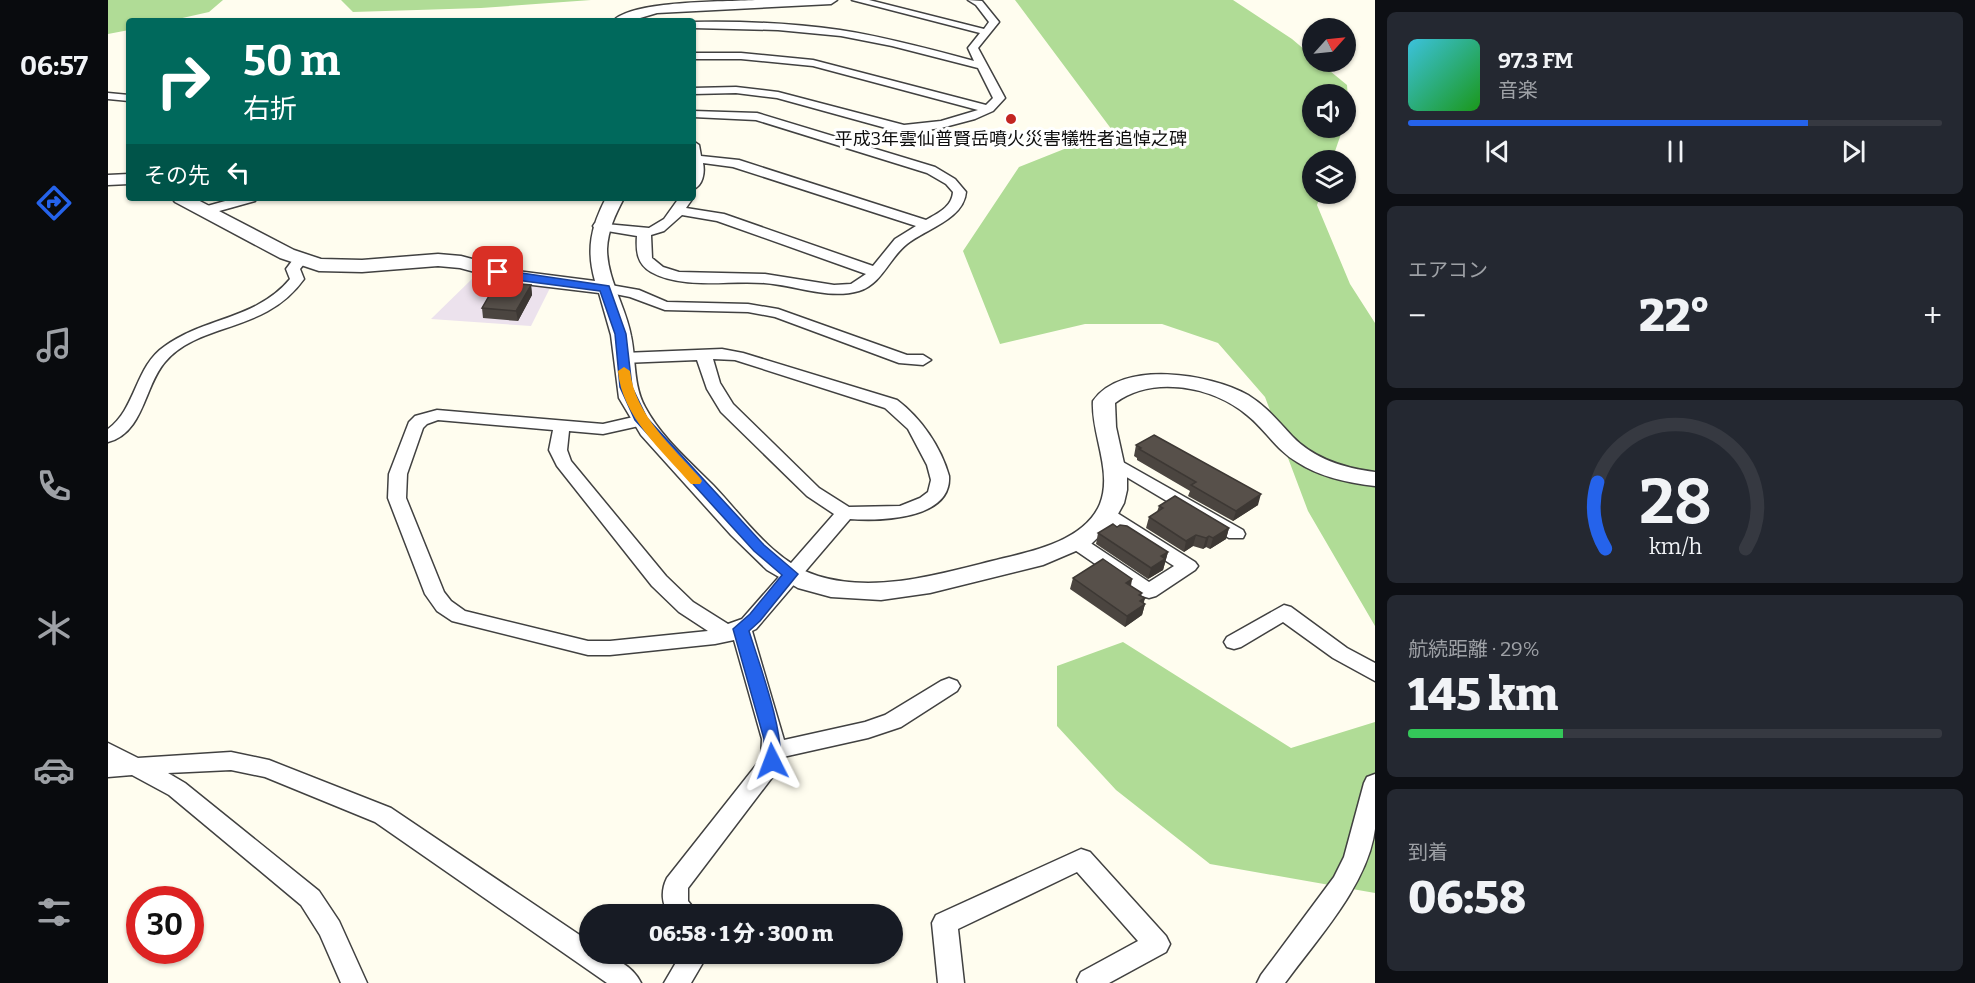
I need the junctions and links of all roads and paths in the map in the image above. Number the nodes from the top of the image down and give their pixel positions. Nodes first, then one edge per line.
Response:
1 (831, 0) edge
2 (857, 0) edge
3 (904, 0) edge
4 (973, 0) edge
5 (885, 8) junction
6 (626, 18) edge
7 (696, 25) edge
8 (986, 32) junction
9 (696, 56) edge
10 (982, 66) junction
11 (696, 91) edge
12 (989, 109) junction
13 (696, 114) edge
14 (696, 156) edge
15 (697, 159) junction
16 (696, 177) edge
17 (126, 179) edge
18 (108, 180) edge
19 (187, 201) edge
20 (240, 201) edge
21 (613, 201) edge
22 (683, 204) edge
23 (205, 211) junction
24 (925, 224) junction
25 (600, 226) junction
26 (644, 234) junction
27 (300, 260) junction
28 (875, 272) junction
29 (605, 288) junction
30 (704, 355) junction
31 (623, 358) junction
32 (922, 360) dead end
33 (642, 420) junction
34 (562, 425) junction
35 (108, 437) edge
36 (1114, 462) junction
37 (1375, 479) edge
38 (845, 513) junction
39 (1107, 515) junction
40 (1236, 534) dead end
41 (1076, 542) junction
42 (790, 574) junction
43 (735, 631) junction
44 (1234, 642) dead end
45 (1375, 673) edge
46 (949, 686) dead end
47 (774, 751) junction
48 (108, 752) edge
49 (139, 766) junction
50 (108, 768) edge
51 (1375, 783) edge
52 (676, 904) edge
53 (688, 964) edge
54 (354, 983) edge
55 (628, 983) edge
56 (676, 983) edge
57 (951, 983) edge
58 (1093, 983) edge
59 (1270, 983) edge

1 - 6 street
2 - 5 street
3 - 5 street
4 - 8 street
5 - 8 street
7 - 10 street
8 - 10 street
9 - 12 street
10 - 12 street
11 - 12 street
13 - 24 street
14 - 15 street
15 - 16 street
15 - 24 street
17 - 18 street
19 - 23 street
20 - 23 street
21 - 25 street
22 - 26 street
22 - 28 street
23 - 27 street
24 - 28 street
25 - 26 street
25 - 29 street
26 - 28 street
27 - 29 street
27 - 35 street
29 - 31 street
29 - 32 street
30 - 31 street
30 - 38 street
30 - 38 street
31 - 33 street
33 - 34 street
33 - 42 street
34 - 43 street
34 - 43 street
36 - 37 street
36 - 39 street
36 - 40 street
38 - 42 street
39 - 41 street
39 - 41 street
41 - 42 street
42 - 43 street
43 - 47 street
44 - 45 street
46 - 47 street
47 - 52 street
48 - 49 street
49 - 50 street
49 - 54 street
49 - 55 street
51 - 59 street
53 - 56 street
57 - 58 street

